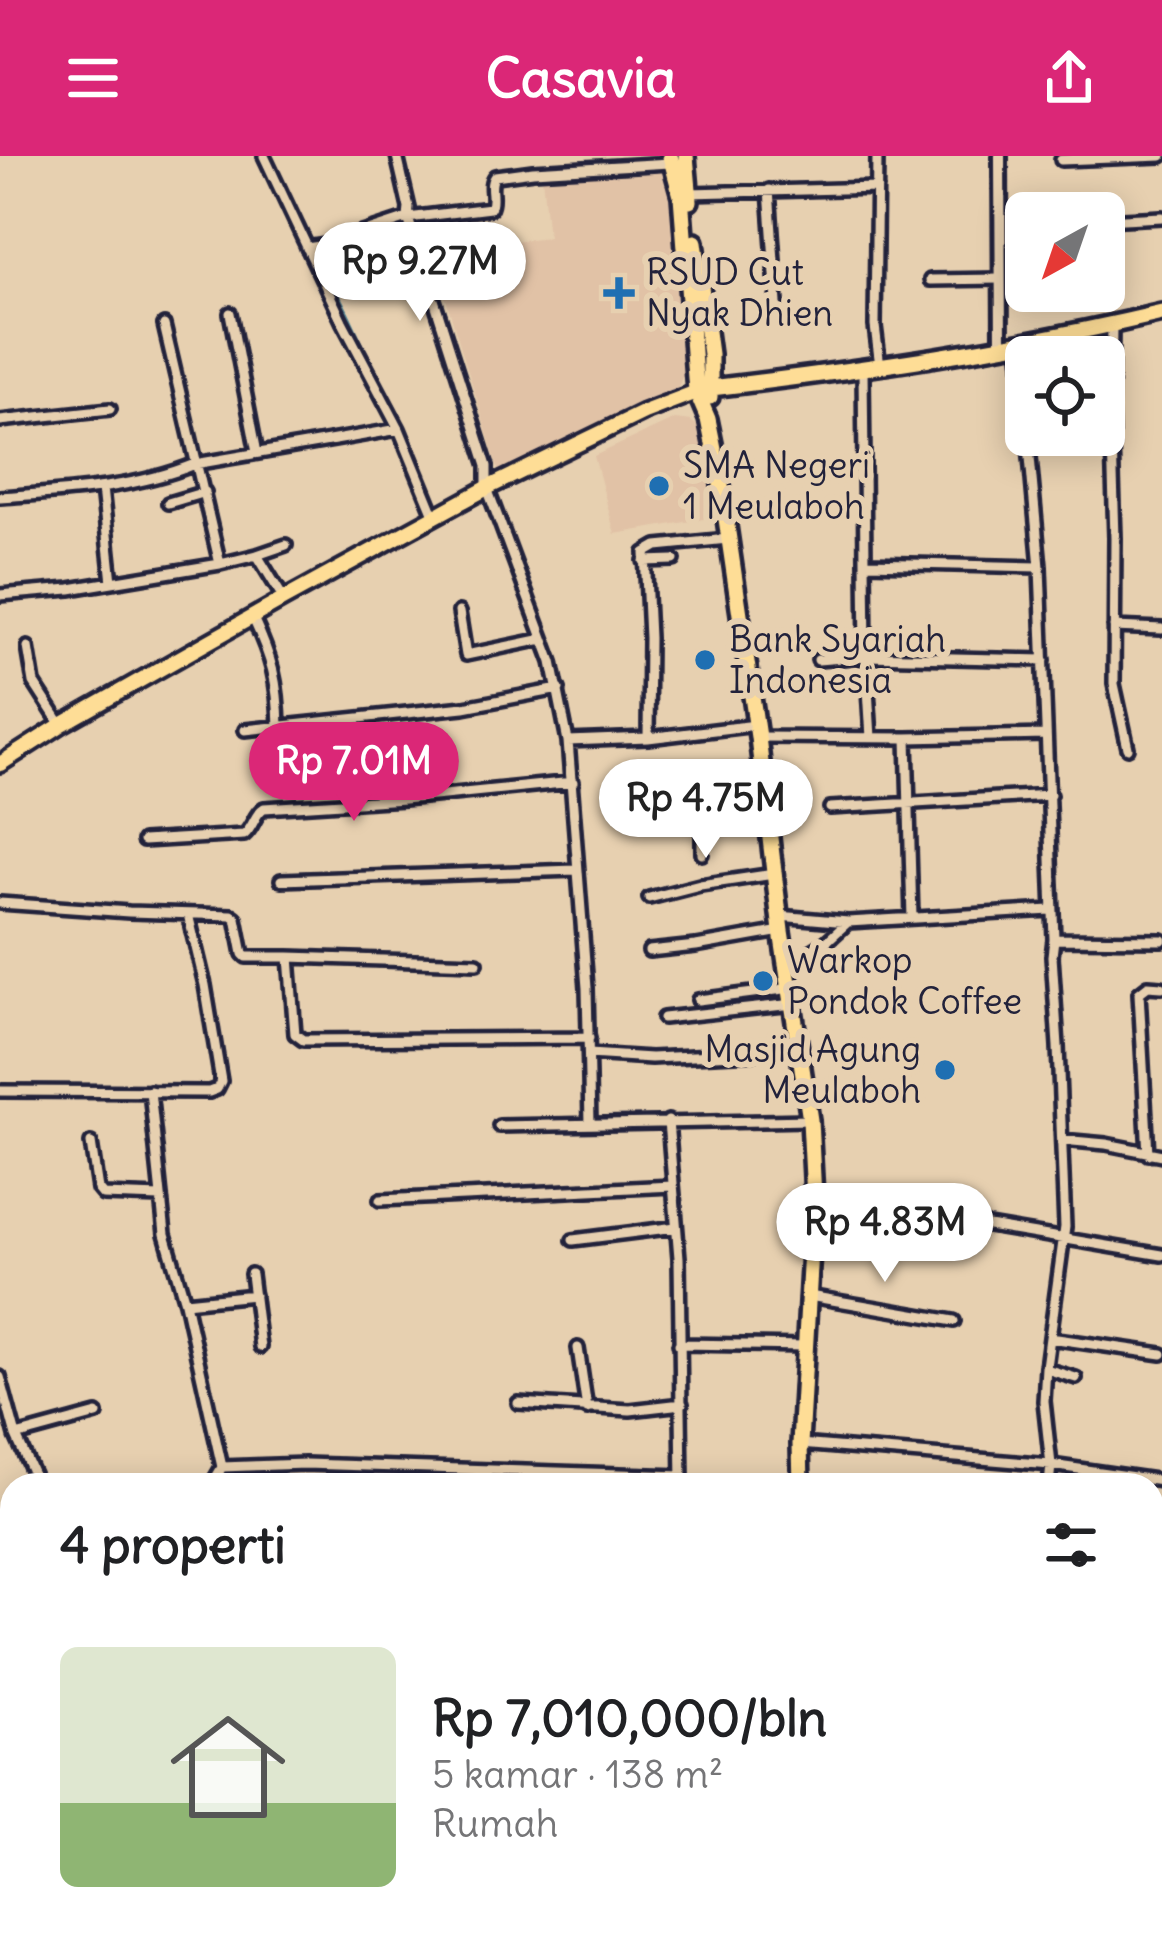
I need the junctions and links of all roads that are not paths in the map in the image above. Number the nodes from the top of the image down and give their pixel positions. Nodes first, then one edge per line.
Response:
1 (264, 156) edge
2 (398, 156) edge
3 (877, 156) edge
4 (1000, 156) edge
5 (1162, 156) edge
6 (675, 158) edge
7 (1061, 160) dead end
8 (877, 188) junction
9 (769, 190) junction
10 (689, 193) junction
11 (1162, 217) edge
12 (408, 218) junction
13 (1125, 219) edge
14 (317, 247) junction
15 (1000, 279) junction
16 (930, 280) dead end
17 (777, 303) dead end
18 (230, 313) dead end
19 (1162, 314) edge
20 (164, 325) dead end
21 (1112, 325) junction
22 (1048, 336) edge
23 (1005, 345) edge
24 (1000, 346) junction
25 (871, 368) junction
26 (704, 389) junction
27 (110, 409) dead end
28 (0, 422) edge
29 (399, 429) junction
30 (257, 453) junction
31 (1030, 456) edge
32 (195, 464) junction
33 (102, 488) junction
34 (488, 488) junction
35 (205, 492) junction
36 (0, 497) edge
37 (168, 503) dead end
38 (435, 518) junction
39 (728, 539) junction
40 (286, 545) dead end
41 (257, 555) junction
42 (674, 560) dead end
43 (644, 561) junction
44 (867, 563) junction
45 (220, 564) junction
46 (1040, 567) junction
47 (112, 582) junction
48 (0, 596) edge
49 (284, 599) junction
50 (459, 612) dead end
51 (253, 618) junction
52 (1114, 627) junction
53 (1162, 629) edge
54 (543, 639) junction
55 (28, 647) dead end
56 (866, 656) junction
57 (818, 660) dead end
58 (1044, 660) junction
59 (559, 689) junction
60 (61, 725) junction
61 (279, 727) junction
62 (245, 730) dead end
63 (757, 731) junction
64 (1046, 735) junction
65 (648, 738) junction
66 (872, 738) junction
67 (907, 738) junction
68 (568, 741) junction
69 (1128, 748) dead end
70 (0, 764) edge
71 (573, 782) junction
72 (1050, 795) junction
73 (910, 805) junction
74 (830, 808) dead end
75 (768, 823) junction
76 (143, 841) dead end
77 (702, 854) dead end
78 (576, 870) junction
79 (774, 874) junction
80 (281, 880) dead end
81 (649, 898) dead end
82 (0, 903) edge
83 (1052, 910) junction
84 (188, 914) junction
85 (912, 918) junction
86 (848, 922) junction
87 (780, 923) junction
88 (1054, 939) junction
89 (1162, 940) edge
90 (649, 951) dead end
91 (289, 957) junction
92 (477, 963) dead end
93 (788, 966) junction
94 (1162, 986) edge
95 (793, 996) junction
96 (698, 1000) dead end
97 (663, 1018) dead end
98 (589, 1037) junction
99 (800, 1051) junction
100 (589, 1054) junction
101 (0, 1091) edge
102 (150, 1091) junction
103 (810, 1120) junction
104 (668, 1121) junction
105 (590, 1123) junction
106 (499, 1126) dead end
107 (1062, 1140) junction
108 (91, 1143) dead end
109 (1148, 1154) junction
110 (1162, 1155) edge
111 (673, 1186) junction
112 (161, 1197) junction
113 (814, 1197) junction
114 (380, 1200) dead end
115 (676, 1227) junction
116 (1063, 1237) junction
117 (573, 1240) dead end
118 (1162, 1255) edge
119 (250, 1274) dead end
120 (254, 1295) junction
121 (809, 1296) junction
122 (184, 1302) junction
123 (954, 1321) dead end
124 (1050, 1338) junction
125 (679, 1344) junction
126 (807, 1346) junction
127 (260, 1347) dead end
128 (578, 1348) dead end
129 (1162, 1354) edge
130 (1046, 1369) junction
131 (0, 1377) edge
132 (1076, 1378) dead end
133 (518, 1403) dead end
134 (682, 1404) junction
135 (587, 1409) junction
136 (97, 1414) dead end
137 (16, 1436) junction
138 (800, 1444) junction
139 (1051, 1466) junction
140 (222, 1467) junction
141 (33, 1473) edge
142 (218, 1473) edge
143 (527, 1473) edge
144 (682, 1473) edge
145 (801, 1473) edge
146 (1050, 1473) edge
147 (1103, 1473) edge

1 - 14 street
2 - 12 street
3 - 8 street
4 - 15 street
5 - 7 street
6 - 10 highway
6 - 12 street
6 - 26 highway
8 - 9 street
8 - 25 street
9 - 10 street
9 - 17 street
10 - 26 highway
11 - 13 street
12 - 14 street
12 - 34 street
14 - 29 street
15 - 16 street
15 - 24 street
18 - 30 street
19 - 21 highway
20 - 32 street
21 - 22 highway
21 - 52 street
23 - 24 highway
24 - 25 highway
25 - 26 highway
25 - 44 street
26 - 34 main road
26 - 39 highway
27 - 28 street
29 - 30 street
29 - 38 street
30 - 32 street
31 - 46 street
32 - 33 street
32 - 35 street
33 - 36 street
33 - 47 street
34 - 38 main road
34 - 54 street
35 - 37 street
35 - 45 street
38 - 49 main road
39 - 43 street
39 - 63 highway
40 - 41 street
41 - 45 street
41 - 49 street
42 - 43 street
43 - 65 street
44 - 46 street
44 - 56 street
45 - 47 street
46 - 58 street
47 - 48 street
49 - 51 main road
50 - 54 street
51 - 60 main road
51 - 61 street
52 - 53 street
52 - 69 street
54 - 59 street
55 - 60 street
56 - 57 street
56 - 58 street
56 - 66 street
58 - 64 street
59 - 61 street
59 - 68 street
60 - 70 main road
61 - 62 street
63 - 65 street
63 - 66 street
63 - 75 highway
64 - 67 street
64 - 72 street
65 - 68 street
66 - 67 street
67 - 73 street
68 - 71 street
71 - 76 street
71 - 78 street
72 - 73 street
72 - 83 street
73 - 74 street
73 - 85 street
75 - 77 street
75 - 79 highway
78 - 80 street
78 - 98 street
79 - 81 street
79 - 87 highway
82 - 84 street
83 - 85 street
83 - 88 street
84 - 91 street
84 - 102 street
85 - 86 street
86 - 87 street
86 - 93 street
87 - 90 street
87 - 93 highway
88 - 89 street
88 - 107 street
91 - 92 street
91 - 98 street
93 - 95 highway
94 - 109 street
95 - 96 street
95 - 97 street
95 - 99 highway
98 - 100 street
99 - 100 street
99 - 103 highway
100 - 105 street
101 - 102 street
102 - 112 street
103 - 104 street
103 - 113 highway
104 - 105 street
104 - 111 street
105 - 106 street
107 - 109 street
107 - 116 street
108 - 112 street
109 - 110 street
111 - 114 street
111 - 115 street
112 - 122 street
113 - 116 street
113 - 121 highway
115 - 117 street
115 - 125 street
116 - 118 street
116 - 124 street
119 - 120 street
120 - 122 street
120 - 127 street
121 - 123 street
121 - 126 highway
122 - 140 street
124 - 129 street
124 - 130 street
125 - 126 street
125 - 134 street
126 - 138 highway
128 - 135 street
130 - 132 street
130 - 139 street
131 - 137 street
133 - 135 street
134 - 135 street
134 - 144 street
136 - 137 street
137 - 141 street
138 - 139 street
138 - 145 highway
139 - 146 street
139 - 147 street
140 - 142 street
140 - 143 street

